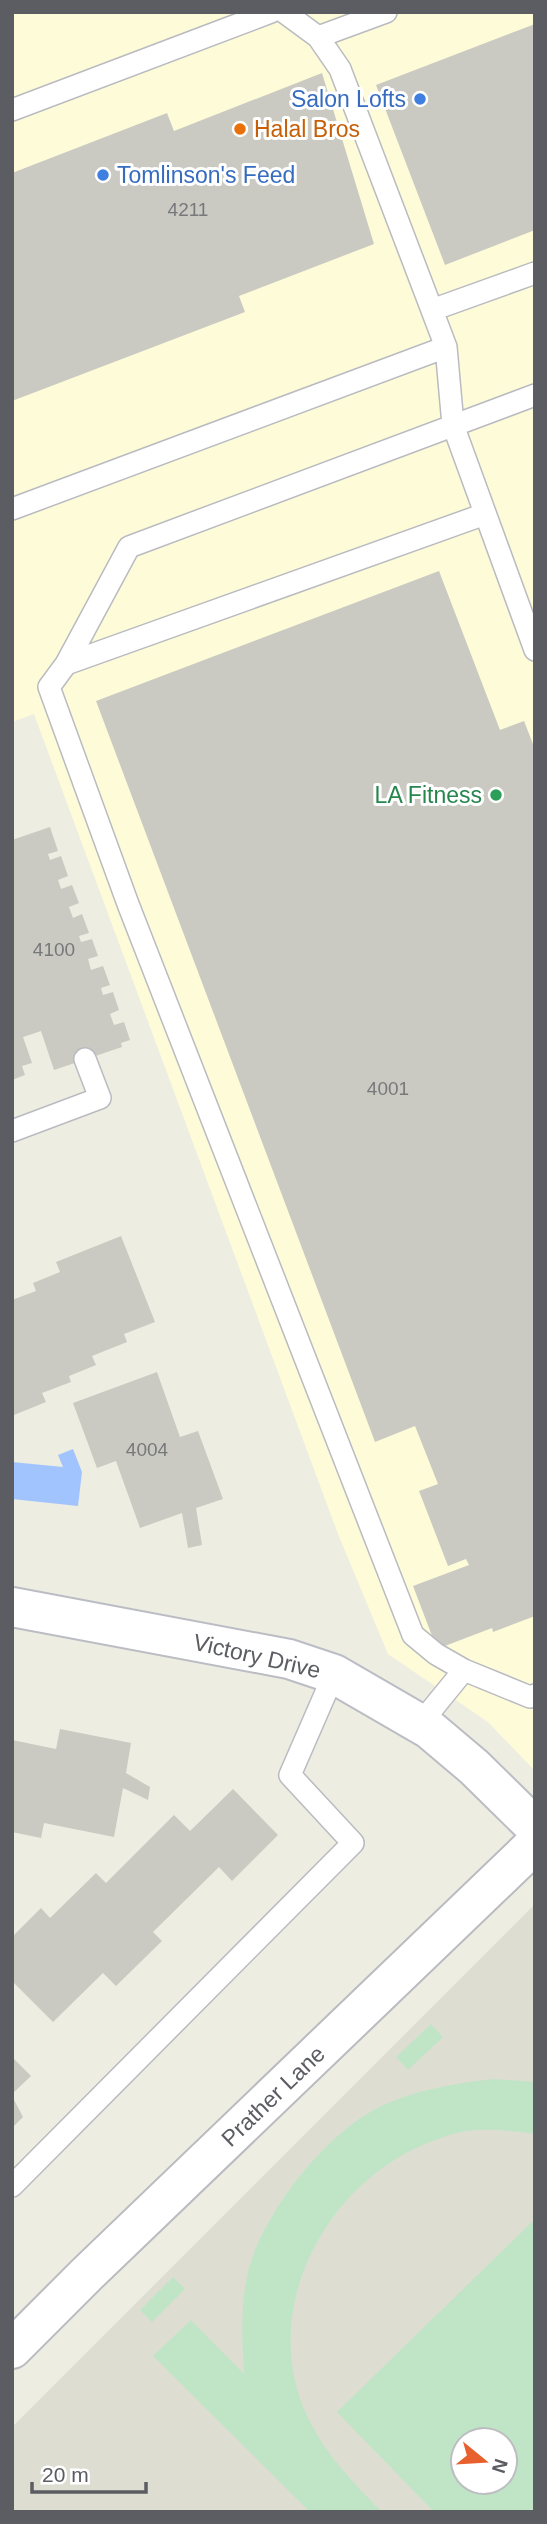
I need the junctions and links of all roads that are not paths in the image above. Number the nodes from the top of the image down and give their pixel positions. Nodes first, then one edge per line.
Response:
1 (271, 12) edge
2 (284, 12) edge
3 (386, 12) edge
4 (318, 37) junction
5 (12, 110) edge
6 (535, 273) edge
7 (432, 310) junction
8 (446, 347) junction
9 (535, 395) edge
10 (453, 425) junction
11 (12, 509) edge
12 (485, 514) junction
13 (532, 637) edge
14 (66, 663) junction
15 (85, 1059) dead end
16 (12, 1131) edge
17 (12, 1607) edge
18 (464, 1670) junction
19 (334, 1674) junction
20 (535, 1695) edge
21 (420, 1724) junction
22 (535, 1827) edge
23 (535, 1844) edge
24 (12, 2186) edge
25 (12, 2349) edge

1 - 5 lane
2 - 4 lane
3 - 4 lane
4 - 7 lane
6 - 7 lane
7 - 8 lane
8 - 10 lane
8 - 11 lane
9 - 10 lane
10 - 12 lane
10 - 14 lane
12 - 13 lane
12 - 14 lane
14 - 18 lane
15 - 16 lane
17 - 19 street, Victory Drive
18 - 20 lane
18 - 21 lane
19 - 21 street, Victory Drive
19 - 24 lane
21 - 22 street, Victory Drive
23 - 25 street, Prather Lane

